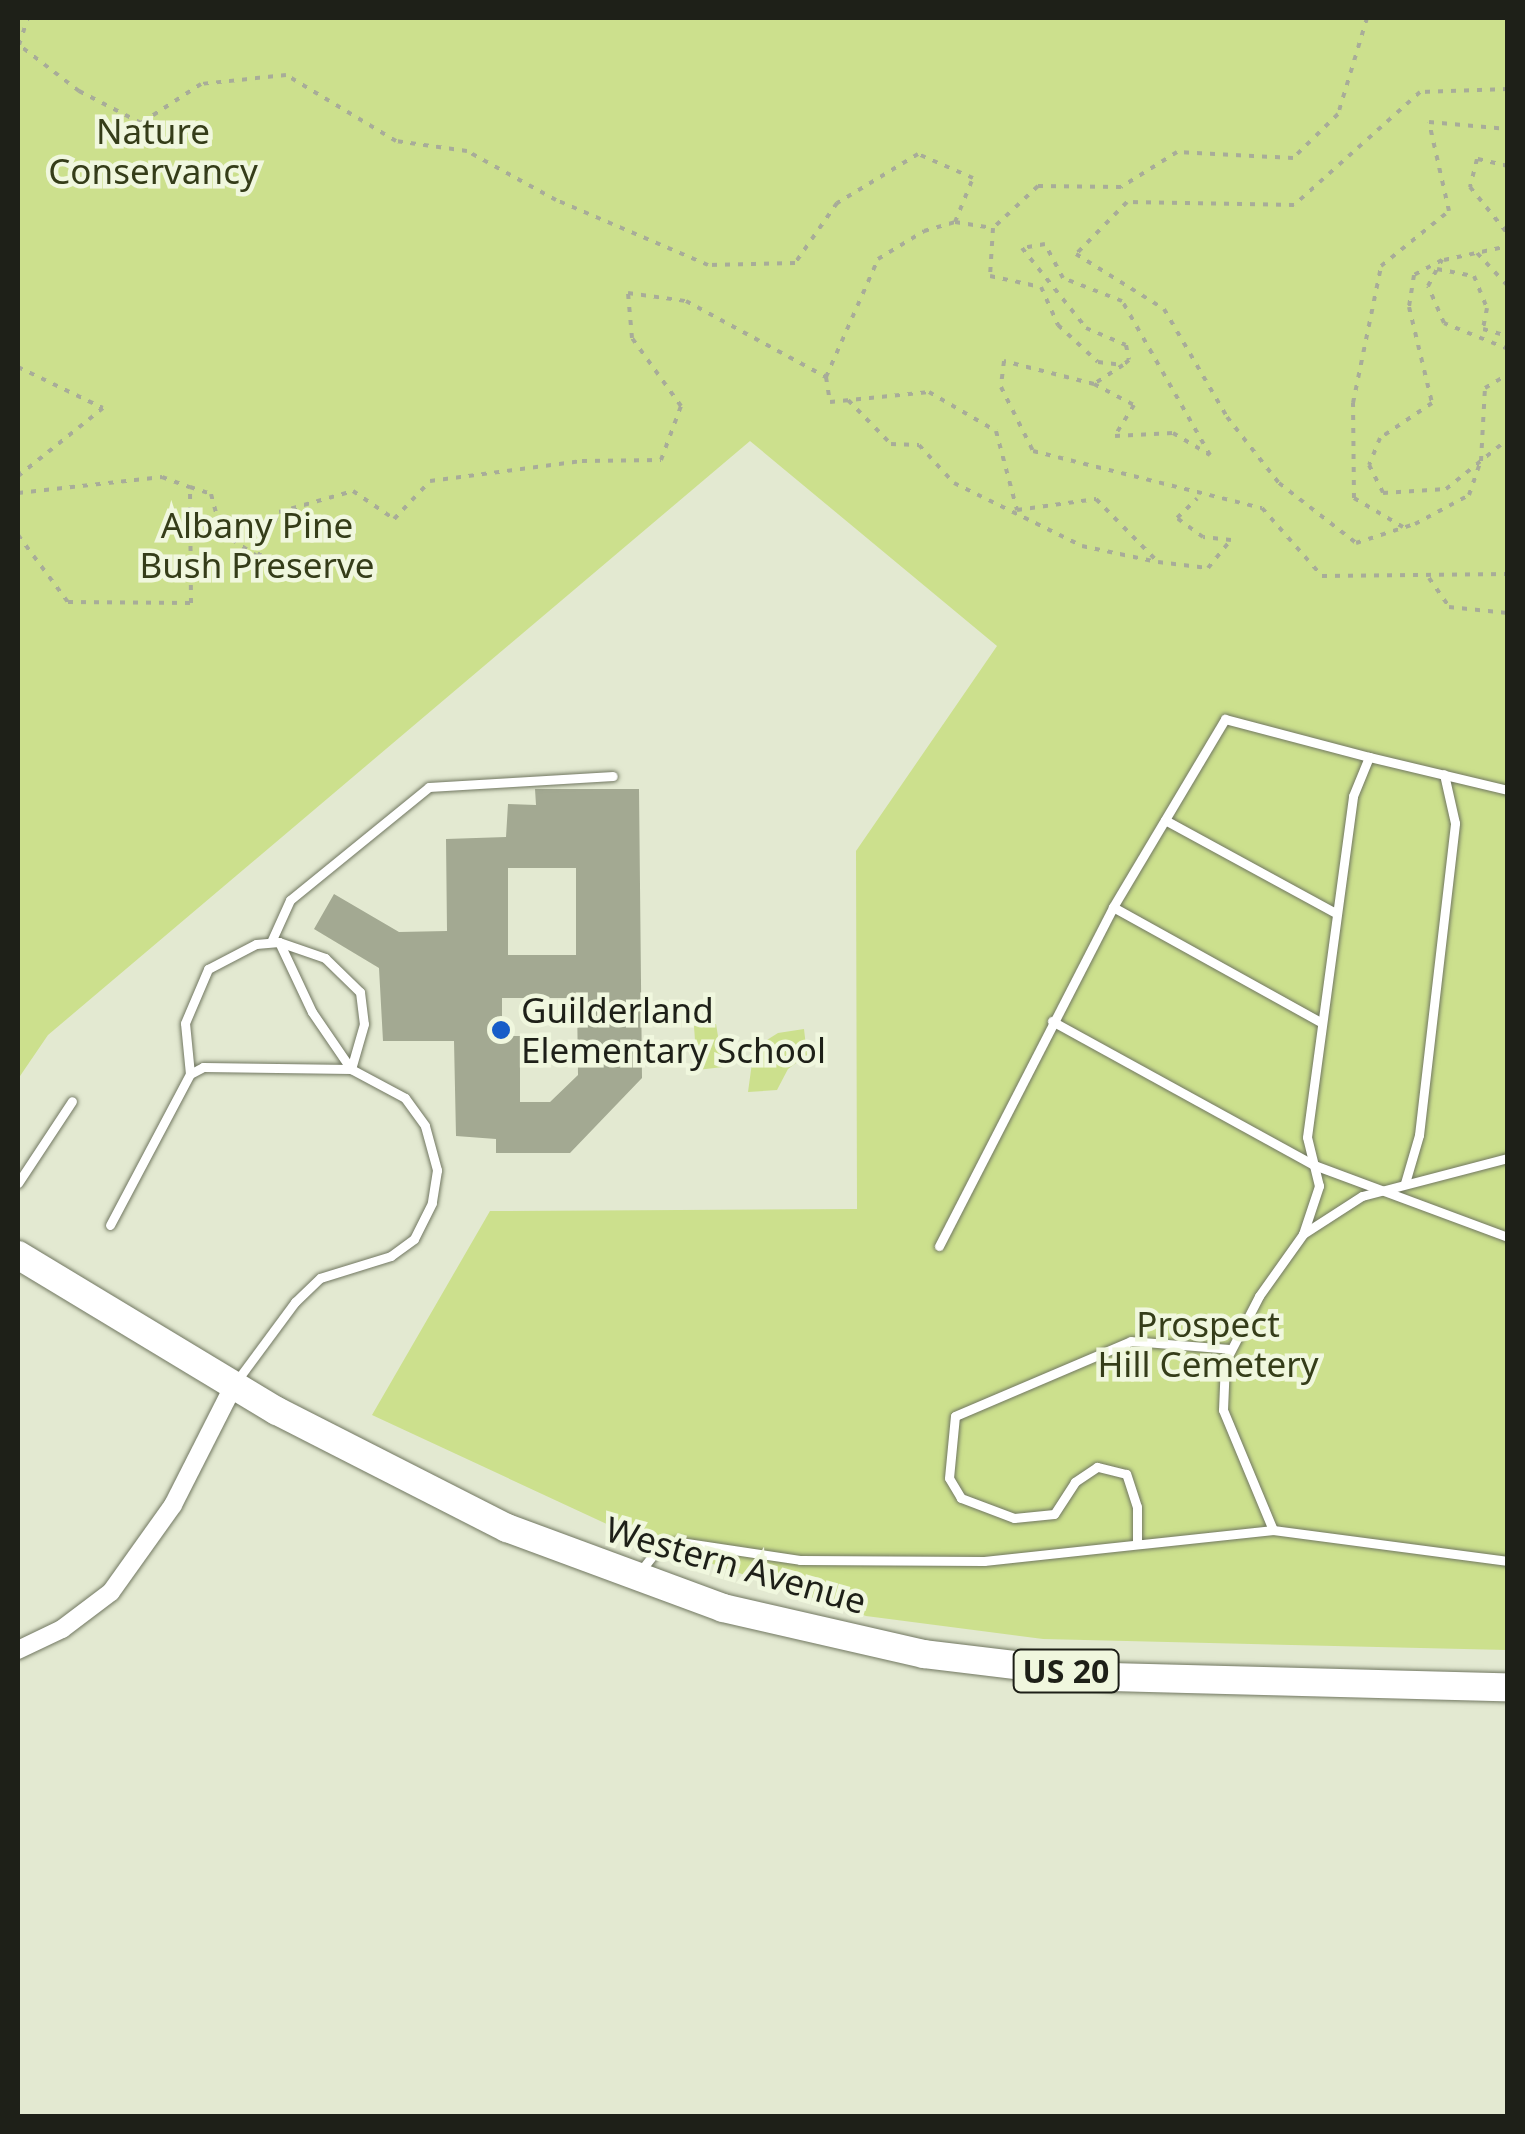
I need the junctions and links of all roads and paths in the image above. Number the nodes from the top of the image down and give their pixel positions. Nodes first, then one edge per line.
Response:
1 (28, 18) edge
2 (1367, 18) edge
3 (1508, 89) edge
4 (1508, 129) edge
5 (1508, 166) edge
6 (955, 222) junction
7 (992, 228) junction
8 (1508, 234) edge
9 (1508, 246) edge
10 (1476, 252) junction
11 (1442, 260) junction
12 (1437, 269) junction
13 (1508, 286) edge
14 (1508, 336) edge
15 (1508, 350) edge
16 (1123, 365) junction
17 (18, 367) edge
18 (1508, 374) edge
19 (826, 377) junction
20 (1094, 384) junction
21 (848, 400) junction
22 (1508, 439) edge
23 (1481, 460) junction
24 (18, 476) edge
25 (190, 487) junction
26 (18, 493) edge
27 (1199, 497) junction
28 (1016, 510) junction
29 (18, 517) edge
30 (1403, 528) junction
31 (1158, 562) junction
32 (1508, 574) edge
33 (1429, 578) junction
34 (1508, 612) edge
35 (1369, 758) junction
36 (1444, 774) junction
37 (613, 776) dead end
38 (1508, 790) edge
39 (1164, 820) junction
40 (1113, 907) junction
41 (1334, 912) junction
42 (275, 942) junction
43 (1052, 1022) junction
44 (1322, 1023) junction
45 (350, 1069) junction
46 (190, 1074) junction
47 (72, 1101) dead end
48 (1508, 1158) edge
49 (1314, 1166) junction
50 (1405, 1182) junction
51 (18, 1184) edge
52 (1381, 1190) junction
53 (110, 1225) dead end
54 (1303, 1234) junction
55 (1508, 1236) edge
56 (939, 1246) dead end
57 (18, 1255) edge
58 (1232, 1349) junction
59 (234, 1385) junction
60 (1272, 1530) junction
61 (1137, 1544) junction
62 (1508, 1562) edge
63 (634, 1578) junction
64 (18, 1650) edge
65 (1508, 1687) edge

1 - 6 path
2 - 7 path
3 - 30 path
4 - 30 path
5 - 8 path
6 - 7 path
6 - 19 path
7 - 16 path
9 - 10 path
10 - 11 path
10 - 13 path
11 - 12 path
11 - 23 path
12 - 14 path
12 - 15 path
16 - 20 path
16 - 20 path
17 - 24 path
18 - 23 path
19 - 21 path
19 - 25 path
20 - 27 path
21 - 28 path
21 - 28 path
22 - 23 path
23 - 30 path
25 - 26 path
25 - 29 path
27 - 31 path
27 - 33 path
28 - 31 path
28 - 31 path
32 - 33 path
33 - 34 path
35 - 36 lane
35 - 39 lane
35 - 41 lane
36 - 38 lane
36 - 50 lane
37 - 42 lane
39 - 40 lane
39 - 41 lane
40 - 43 lane
40 - 44 lane
41 - 44 lane
42 - 45 lane
42 - 45 lane
42 - 46 lane
43 - 49 lane
43 - 56 lane
44 - 49 lane
45 - 46 lane
45 - 59 lane
46 - 53 lane
47 - 51 lane
48 - 50 lane
49 - 52 lane
49 - 54 lane
50 - 52 lane
52 - 54 lane
52 - 55 lane
54 - 58 lane
57 - 59 main road, Western Avenue / US 20
58 - 60 lane
58 - 61 lane
59 - 63 main road, Western Avenue / US 20
59 - 64 street
60 - 61 lane
60 - 62 lane
61 - 63 lane
63 - 65 main road, Western Avenue / US 20

